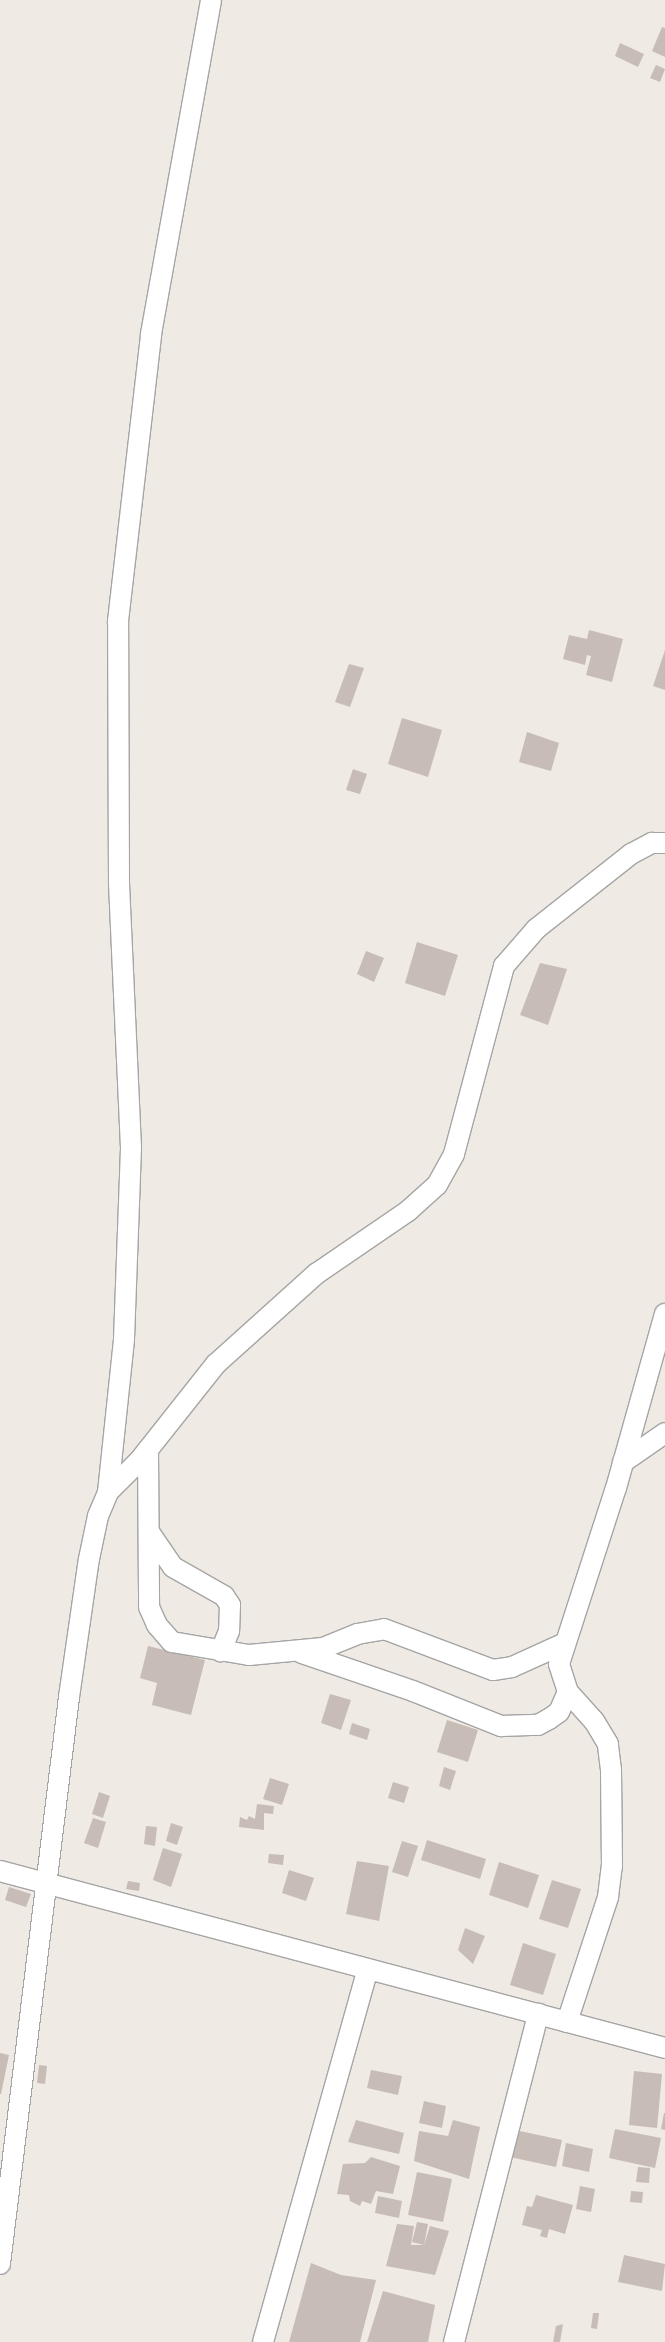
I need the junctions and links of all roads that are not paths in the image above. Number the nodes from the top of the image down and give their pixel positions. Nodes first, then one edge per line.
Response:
1 (212, 0) edge
2 (665, 843) edge
3 (665, 1314) edge
4 (665, 1434) edge
5 (148, 1450) junction
6 (623, 1462) junction
7 (108, 1492) junction
8 (149, 1532) junction
9 (565, 1644) junction
10 (221, 1651) junction
11 (296, 1651) junction
12 (568, 1692) junction
13 (0, 1871) edge
14 (46, 1883) junction
15 (368, 1969) junction
16 (538, 2014) junction
17 (567, 2022) junction
18 (665, 2048) edge
19 (0, 2264) edge
20 (264, 2342) edge
21 (454, 2342) edge

1 - 7 street
2 - 5 street
3 - 6 street
4 - 6 street
5 - 7 street
5 - 8 street
6 - 9 street
7 - 14 street
8 - 10 street
8 - 10 street
9 - 11 street
9 - 12 street
10 - 11 street
11 - 12 street
12 - 17 street
13 - 14 street
14 - 15 street
14 - 19 street
15 - 16 street
15 - 20 street
16 - 17 street
16 - 21 street
17 - 18 street

